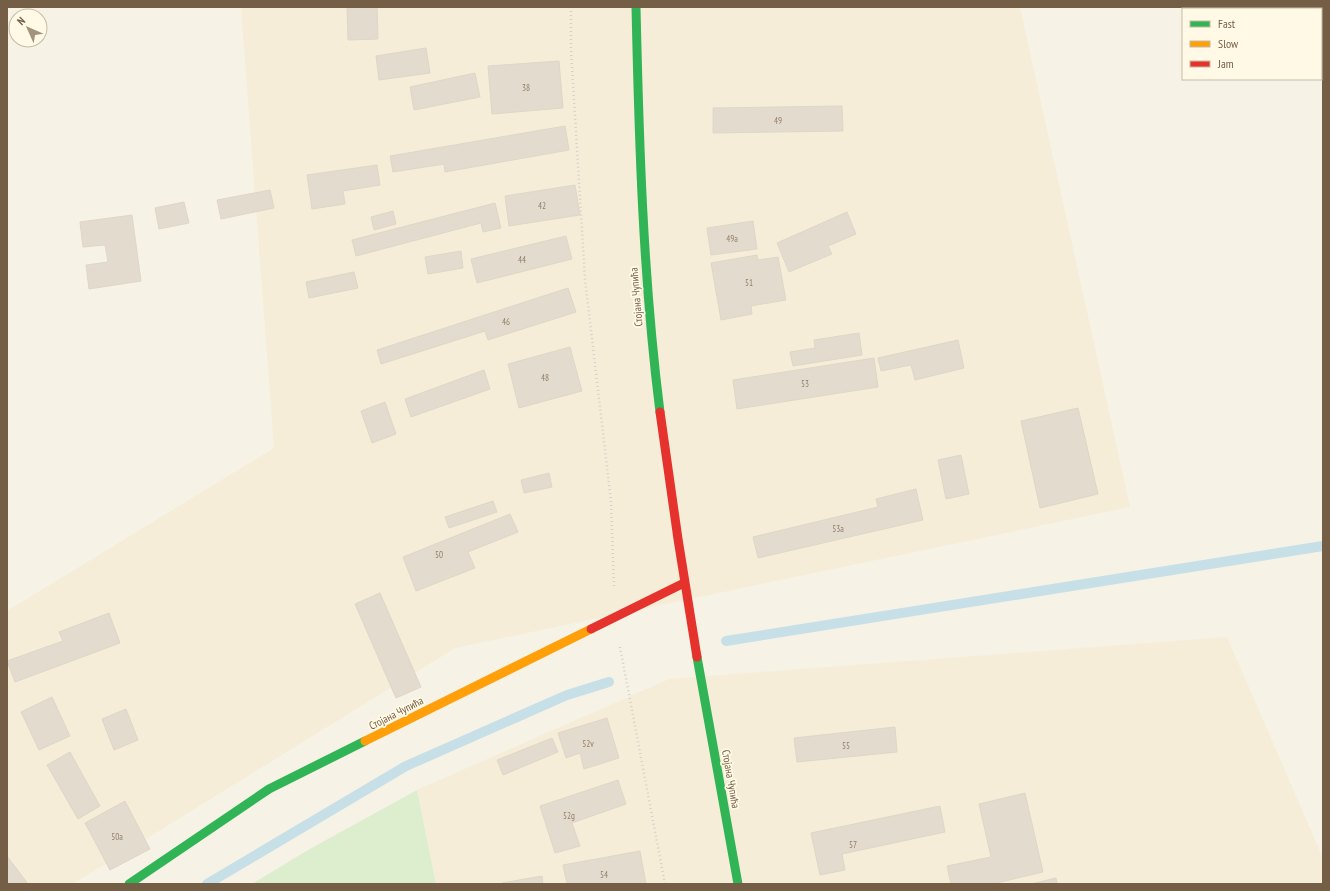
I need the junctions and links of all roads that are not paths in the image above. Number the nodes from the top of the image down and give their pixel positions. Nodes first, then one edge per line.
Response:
1 (636, 7) edge
2 (684, 583) junction
3 (129, 884) edge
4 (738, 884) edge

1 - 2 main road, Стојана Чупића
2 - 3 main road, Стојана Чупића
2 - 4 main road, Стојана Чупића

